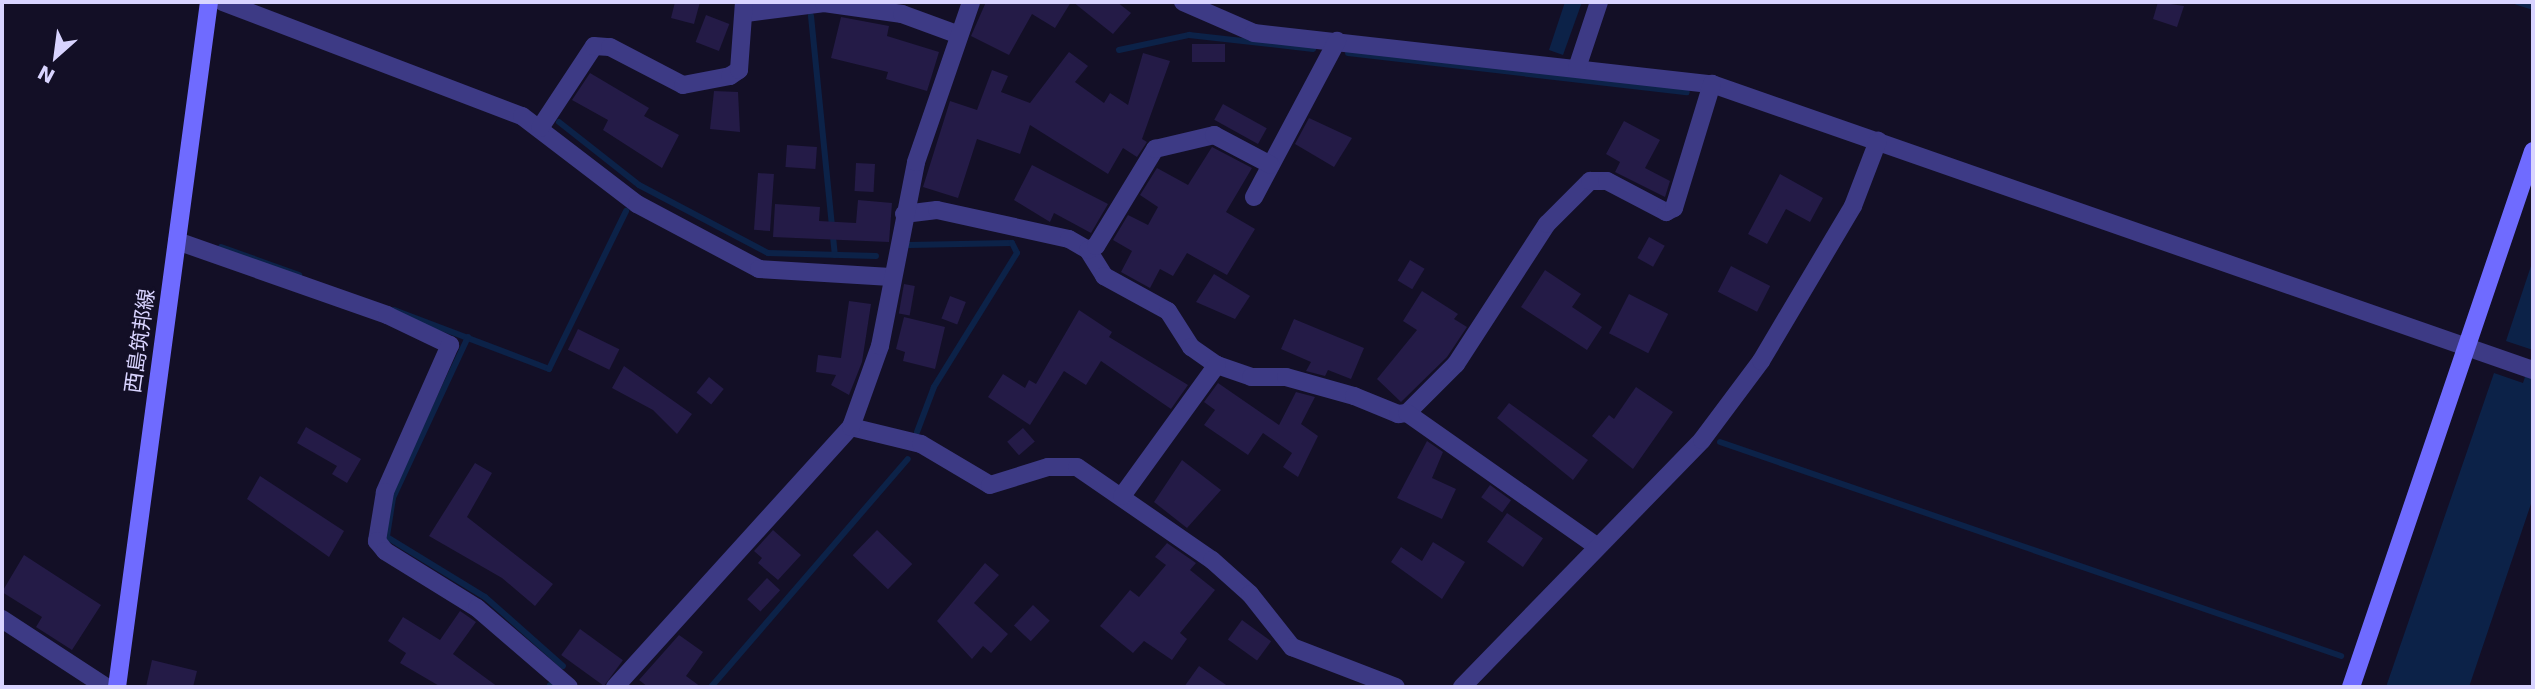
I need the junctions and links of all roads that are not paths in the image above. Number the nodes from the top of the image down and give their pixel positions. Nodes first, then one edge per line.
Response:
1 (209, 2) edge
2 (223, 2) edge
3 (824, 2) edge
4 (971, 2) edge
5 (1183, 2) edge
6 (1599, 2) edge
7 (745, 7) edge
8 (959, 35) junction
9 (1337, 41) junction
10 (1577, 68) junction
11 (1713, 85) junction
12 (540, 128) junction
13 (1878, 141) junction
14 (2533, 151) edge
15 (1271, 165) junction
16 (1254, 197) dead end
17 (904, 214) junction
18 (177, 241) junction
19 (1088, 250) junction
20 (891, 277) junction
21 (2466, 346) junction
22 (1217, 365) junction
23 (2533, 370) edge
24 (1407, 413) junction
25 (851, 427) junction
26 (1122, 496) junction
27 (1598, 547) junction
28 (2, 619) edge
29 (106, 687) edge
30 (117, 687) edge
31 (569, 687) edge
32 (615, 687) edge
33 (1395, 687) edge
34 (1462, 687) edge
35 (2351, 687) edge

1 - 18 main road, 西島筑邦線
2 - 12 street
3 - 7 street
3 - 8 street
4 - 8 street
5 - 9 street
6 - 10 street
7 - 12 street
8 - 17 street
9 - 10 street
9 - 15 street
10 - 11 street
11 - 13 street
11 - 24 street
12 - 20 street
13 - 21 street
13 - 27 street
14 - 21 main road
15 - 16 street
15 - 19 street
17 - 19 street
17 - 20 street
18 - 30 main road, 西島筑邦線
18 - 31 street
19 - 22 street
20 - 25 street
21 - 23 street
21 - 35 main road
22 - 24 street
22 - 26 street
24 - 27 street
25 - 26 street
25 - 32 street
26 - 33 street
27 - 34 street
28 - 29 street

